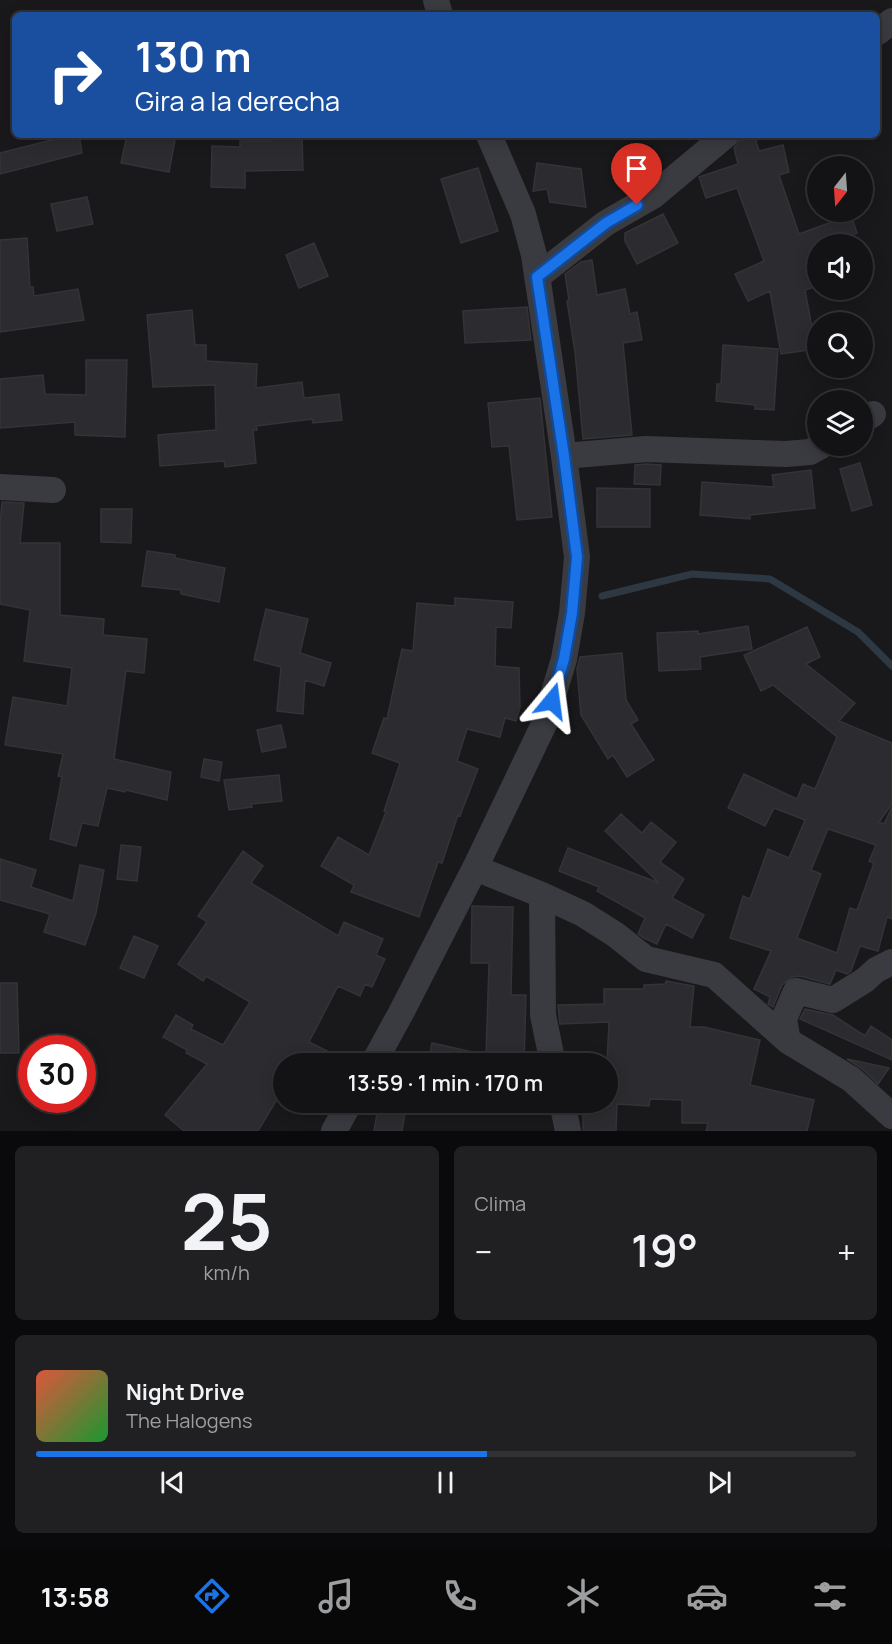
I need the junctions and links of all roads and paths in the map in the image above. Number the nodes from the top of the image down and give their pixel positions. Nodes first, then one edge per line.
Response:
1 (892, 21) edge
2 (880, 30) edge
3 (490, 138) edge
4 (722, 138) edge
5 (537, 277) junction
6 (807, 452) edge
7 (564, 456) junction
8 (0, 487) edge
9 (53, 490) dead end
10 (475, 868) junction
11 (542, 895) junction
12 (892, 962) edge
13 (788, 1041) junction
14 (379, 1053) edge
15 (552, 1053) edge
16 (344, 1113) edge
17 (564, 1113) edge
18 (892, 1116) edge
19 (334, 1131) edge
20 (568, 1131) edge

1 - 2 street
3 - 5 street
4 - 5 street
5 - 7 street
6 - 7 street
7 - 10 street
8 - 9 street
10 - 11 street
10 - 14 street
11 - 13 street
11 - 15 street
12 - 13 street
13 - 18 street
16 - 19 street
17 - 20 street

